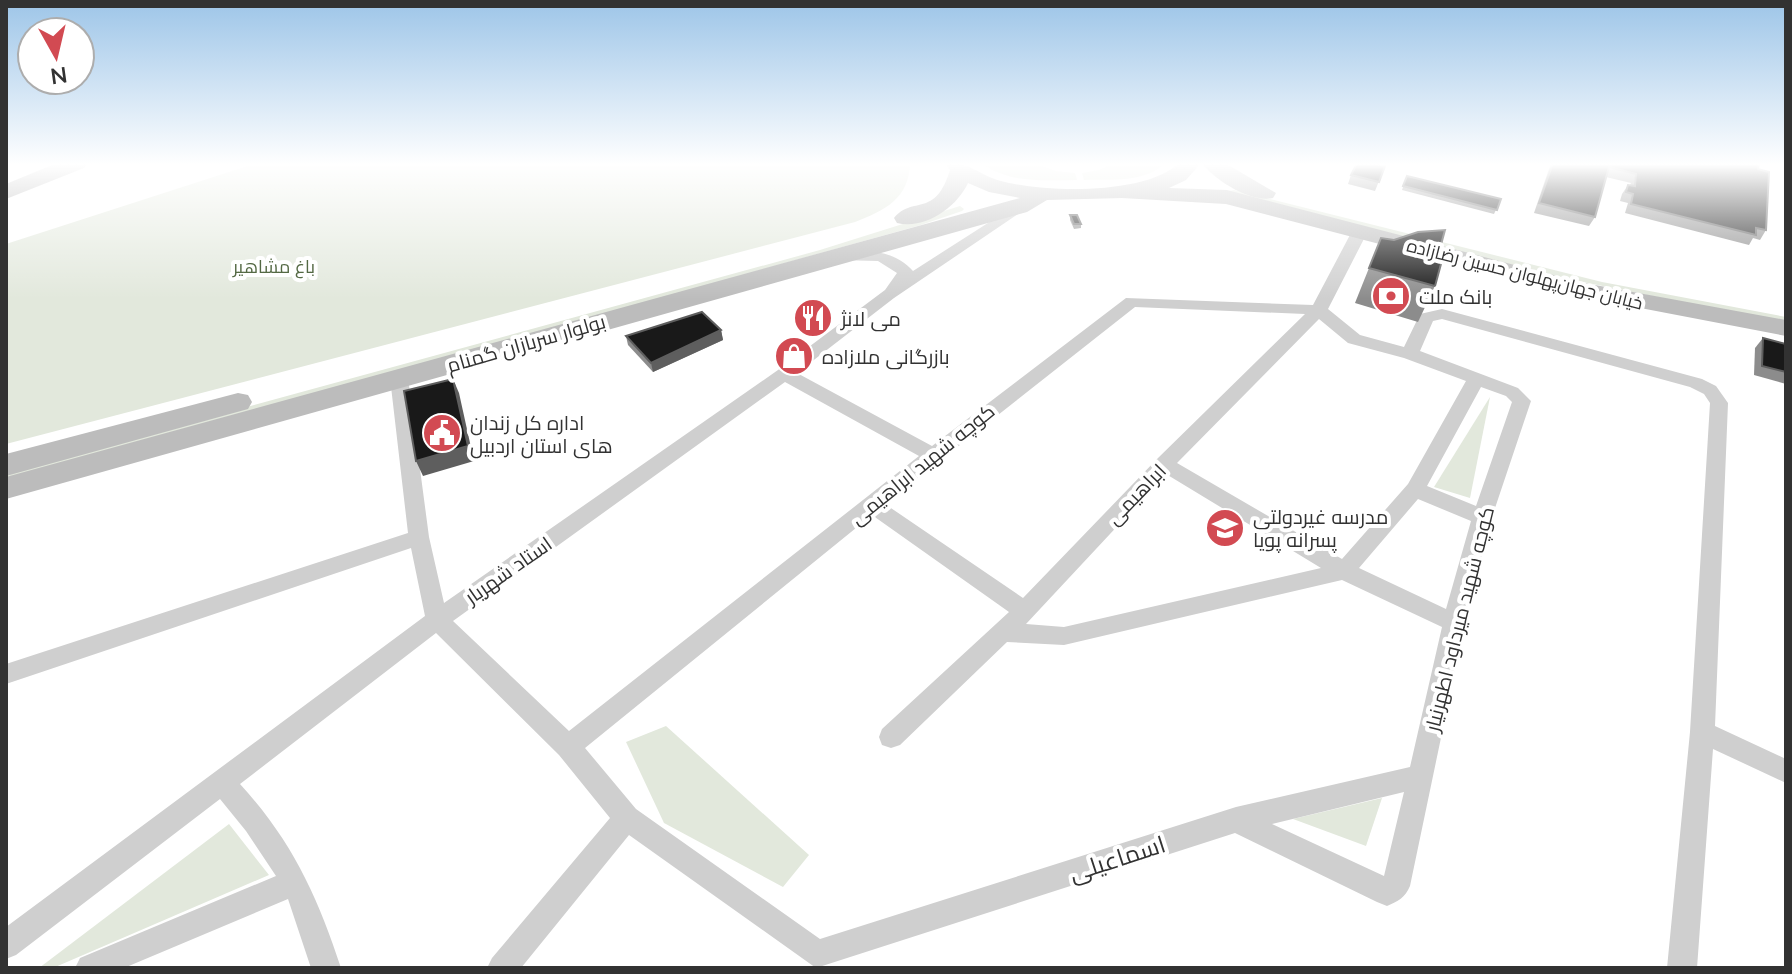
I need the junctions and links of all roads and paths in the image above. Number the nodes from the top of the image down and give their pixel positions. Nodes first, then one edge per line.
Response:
1 (934, 208) edge
2 (973, 208) edge
3 (1013, 208) edge
4 (1017, 208) edge
5 (1269, 208) edge
6 (1328, 208) edge
7 (967, 220) junction
8 (1359, 233) junction
9 (830, 258) junction
10 (888, 295) junction
11 (1319, 310) junction
12 (1786, 310) edge
13 (1786, 328) edge
14 (1410, 354) junction
15 (784, 374) junction
16 (399, 378) junction
17 (1476, 380) junction
18 (931, 454) junction
19 (1164, 464) junction
20 (6, 465) edge
21 (6, 488) edge
22 (1415, 489) junction
23 (872, 505) junction
24 (1482, 517) junction
25 (419, 537) junction
26 (1344, 571) junction
27 (1025, 611) junction
28 (437, 620) junction
29 (1454, 623) junction
30 (1002, 632) junction
31 (6, 674) edge
32 (1702, 732) junction
33 (891, 737) dead end
34 (568, 747) junction
35 (1786, 771) edge
36 (1422, 776) junction
37 (220, 781) junction
38 (627, 818) junction
39 (1236, 820) junction
40 (295, 882) junction
41 (6, 945) edge
42 (813, 961) edge
43 (90, 968) edge
44 (326, 968) edge
45 (502, 968) edge
46 (1682, 968) edge

1 - 20 main road, بولوار سربازان گمنام
2 - 7 main road
3 - 7 main road, بولوار سربازان گمنام
4 - 10 street, استاد شهریار
5 - 8 main road, خیابان جهان‌پهلوان حسین رضا‌زاده
6 - 12 main road, خیابان جهان‌پهلوان حسین رضا‌زاده
7 - 9 main road, بولوار سربازان گمنام
8 - 11 street, ابراهیمی
8 - 13 main road, خیابان جهان‌پهلوان حسین رضا‌زاده
9 - 10 street
9 - 16 main road, بولوار سربازان گمنام
10 - 15 street, استاد شهریار
11 - 14 street, کوچه شهید میرداود اطهرنیار
11 - 18 street, کوچه شهید ابراهیمی
11 - 19 street, ابراهیمی
14 - 17 street, کوچه شهید میرداود اطهرنیار
14 - 32 street
15 - 18 street
15 - 28 street, استاد شهریار
16 - 21 main road, بولوار سربازان گمنام
16 - 25 street
17 - 22 street
17 - 24 street, کوچه شهید میرداود اطهرنیار
18 - 23 street, کوچه شهید ابراهیمی
19 - 26 street
19 - 27 street, ابراهیمی
22 - 24 street
22 - 26 street
23 - 27 street
23 - 34 street, کوچه شهید ابراهیمی
24 - 29 street, کوچه شهید میرداود اطهرنیار
25 - 28 street
25 - 31 street
26 - 29 street
26 - 30 street
27 - 30 street, ابراهیمی
28 - 34 street
28 - 37 street, استاد شهریار
29 - 36 street, کوچه شهید میرداود اطهرنیار
30 - 33 street, ابراهیمی
32 - 35 street
32 - 46 street
34 - 38 street
36 - 39 street, اسماعیلی
36 - 39 street, کوچه شهید میرداود اطهرنیار
37 - 40 street
37 - 41 street, استاد شهریار
38 - 42 street
38 - 45 street
39 - 42 street, اسماعیلی
40 - 43 street
40 - 44 street

